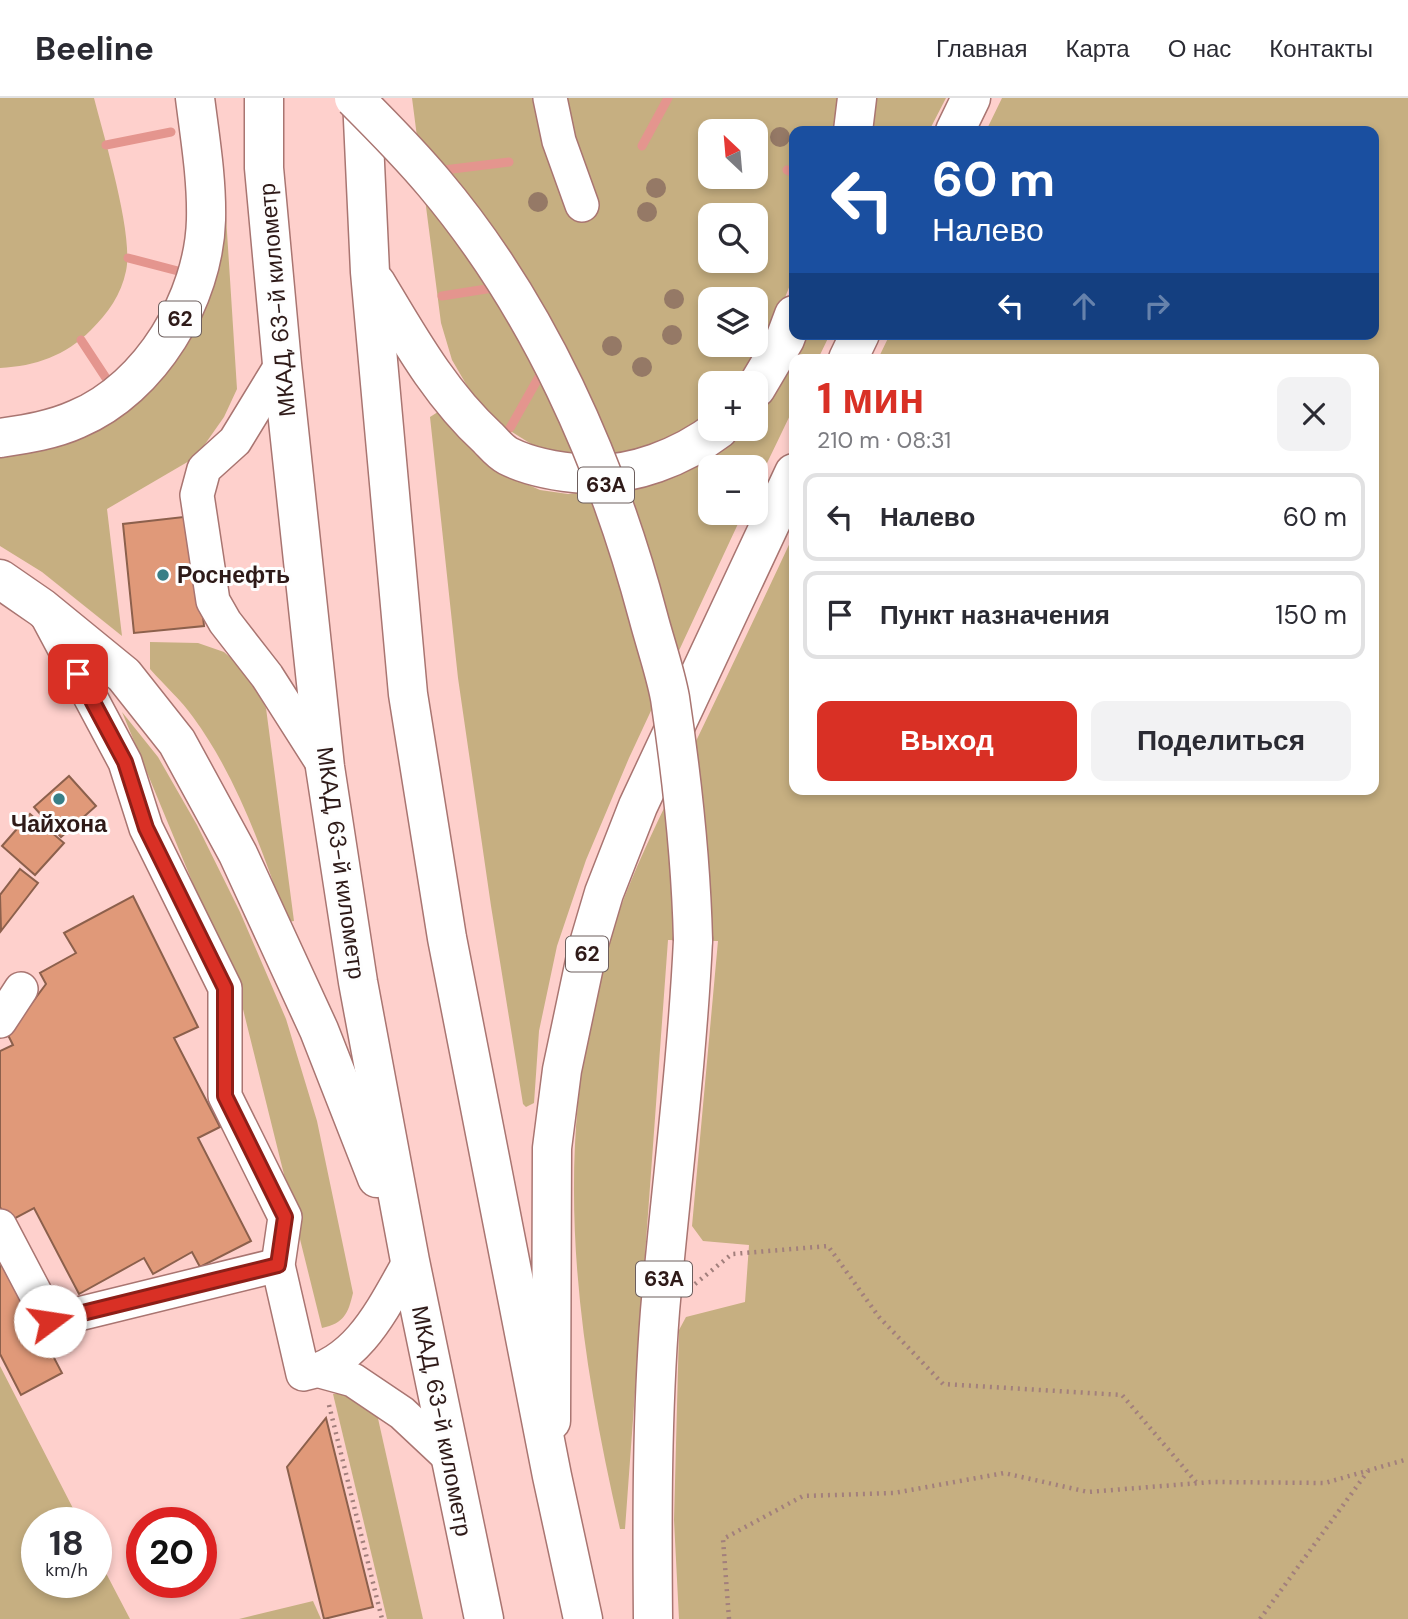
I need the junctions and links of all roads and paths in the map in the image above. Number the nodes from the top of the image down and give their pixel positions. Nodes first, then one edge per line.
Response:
1 (195, 98) edge
2 (264, 98) edge
3 (354, 98) edge
4 (362, 98) edge
5 (550, 98) edge
6 (858, 98) edge
7 (971, 98) edge
8 (854, 126) edge
9 (958, 126) edge
10 (582, 205) dead end
11 (369, 272) junction
12 (789, 328) edge
13 (282, 364) junction
14 (766, 371) edge
15 (0, 438) edge
16 (702, 441) edge
17 (789, 484) edge
18 (0, 579) edge
19 (43, 608) junction
20 (325, 767) junction
21 (21, 989) dead end
22 (0, 1021) edge
23 (0, 1226) edge
24 (410, 1261) junction
25 (278, 1265) junction
26 (660, 1312) junction
27 (320, 1371) junction
28 (450, 1458) junction
29 (1408, 1459) edge
30 (1368, 1470) junction
31 (552, 1476) junction
32 (1197, 1483) junction
33 (582, 1616) edge
34 (382, 1619) edge
35 (484, 1619) edge
36 (653, 1619) edge
37 (729, 1619) edge
38 (1260, 1619) edge

1 - 15 main road, 62
2 - 13 main road, МКАД, 63-й километр
3 - 26 main road, 63A, bridge
4 - 11 main road
5 - 10 lane
6 - 8 main road
7 - 9 main road
11 - 16 main road
11 - 31 main road
12 - 14 main road
13 - 20 main road, МКАД, 63-й километр
13 - 20 lane
17 - 31 main road, 62
18 - 19 main road
19 - 24 main road
19 - 25 lane
20 - 24 main road, МКАД, 63-й километр
21 - 22 lane
23 - 25 lane
24 - 27 lane
24 - 28 main road, МКАД, 63-й километр
25 - 27 lane
26 - 32 path
26 - 36 main road, 63A
27 - 28 lane
27 - 34 path
28 - 35 main road, МКАД, 63-й километр
29 - 30 path
30 - 32 path
30 - 38 path
31 - 33 main road
32 - 37 path

